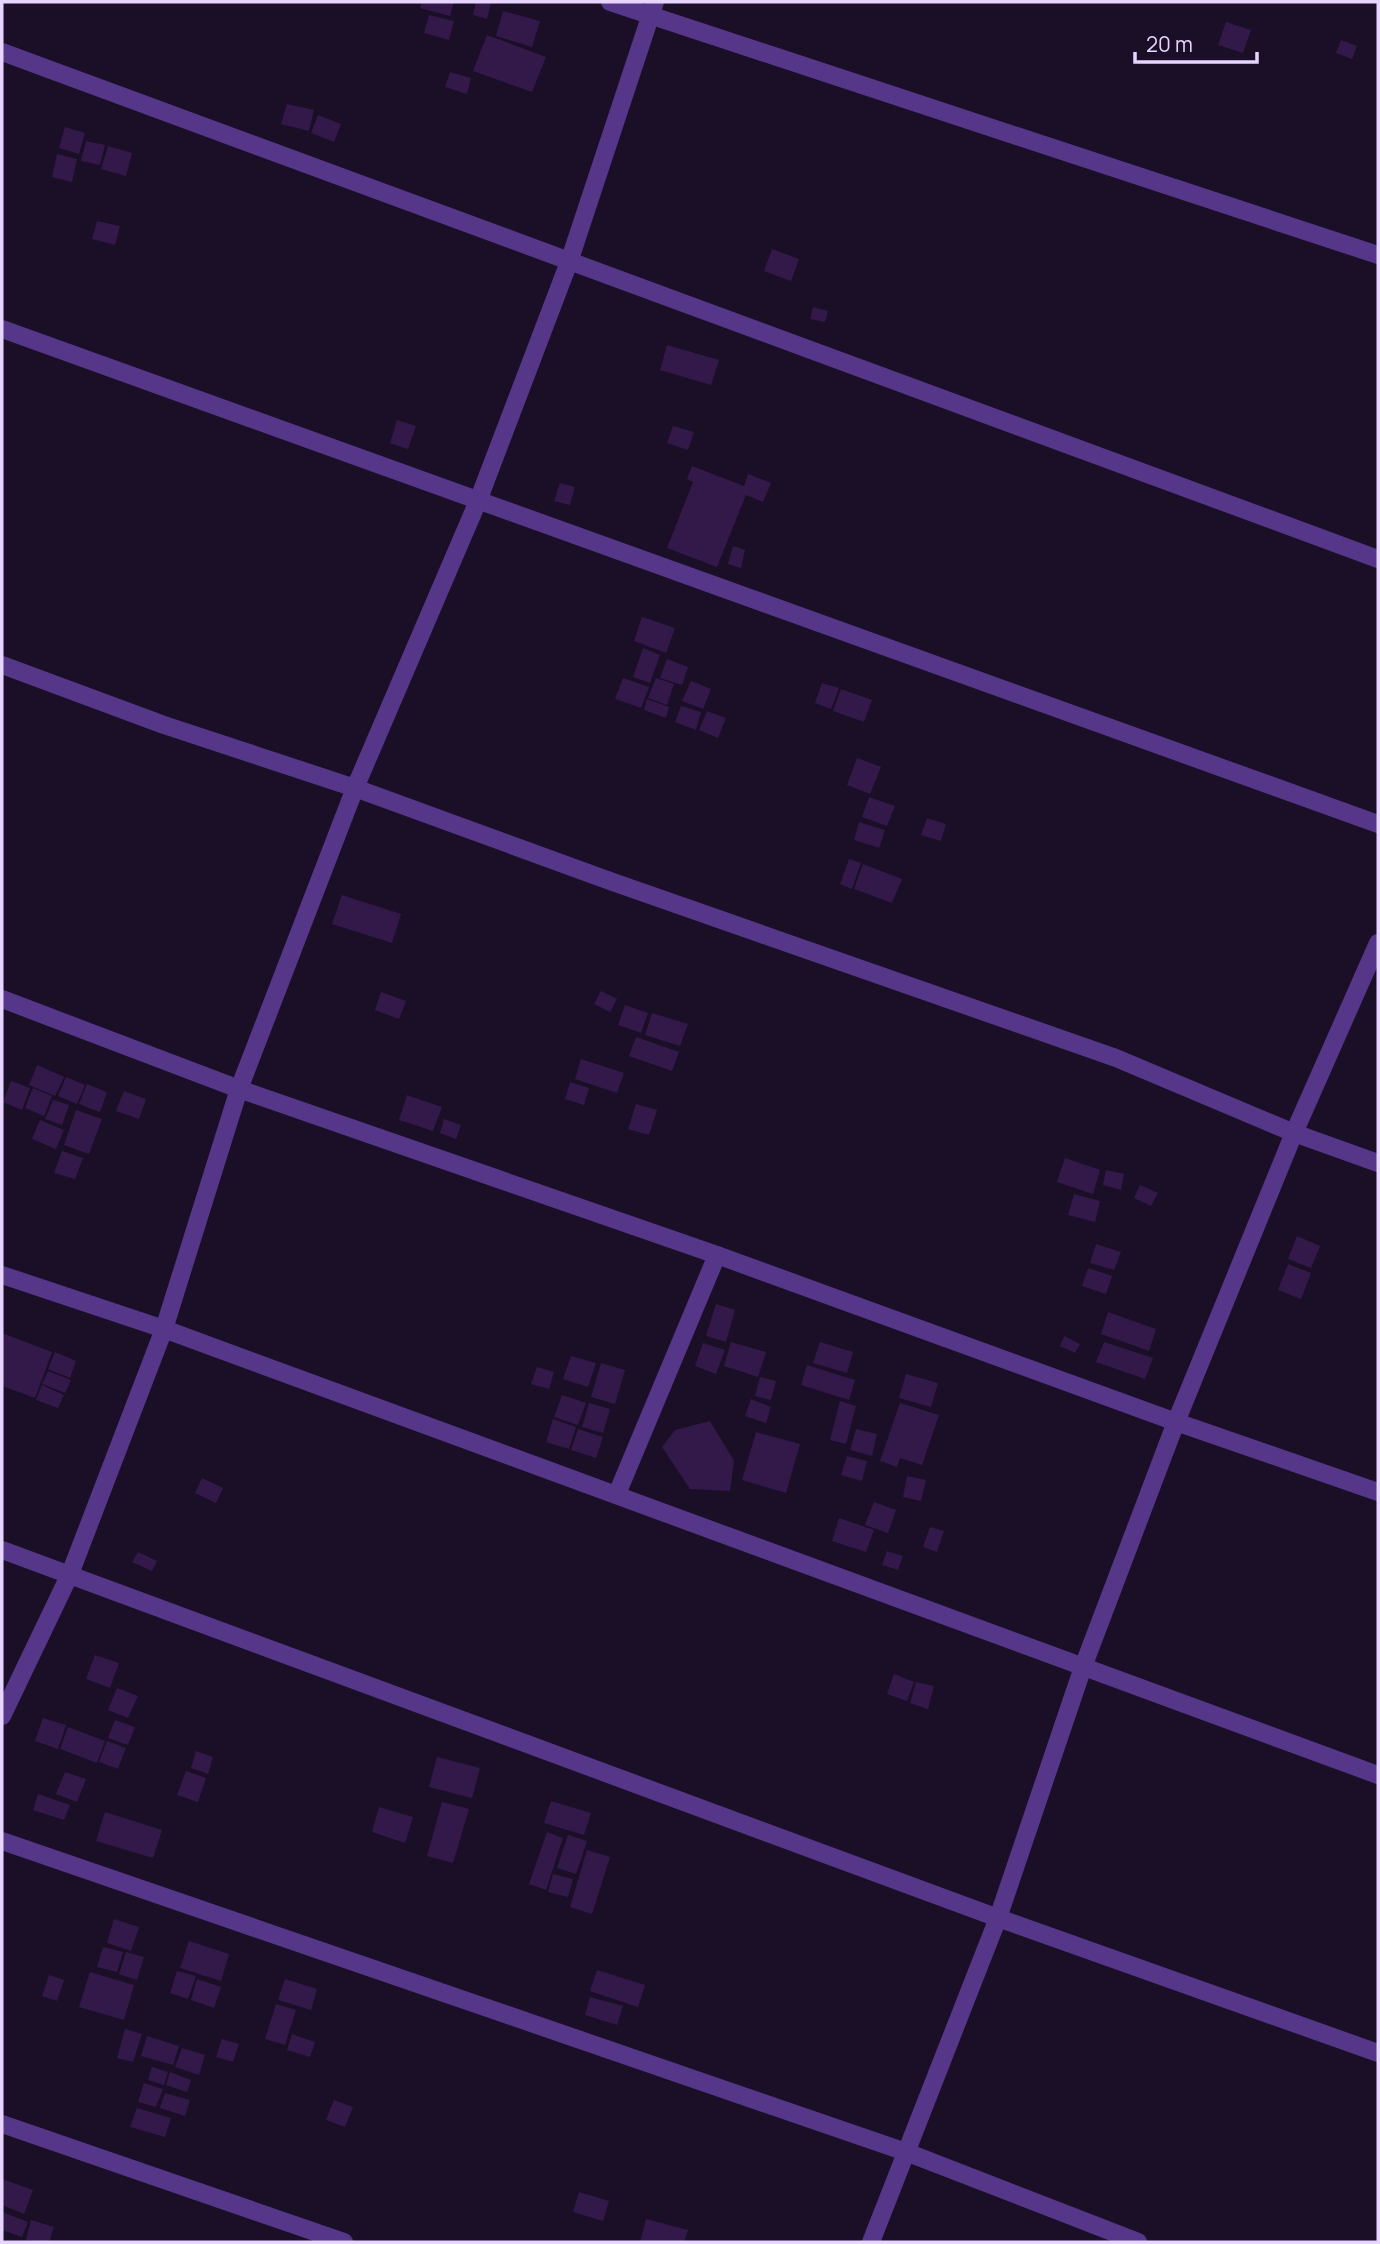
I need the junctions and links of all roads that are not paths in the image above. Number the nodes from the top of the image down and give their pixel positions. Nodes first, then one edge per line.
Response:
1 (610, 2) edge
2 (652, 9) edge
3 (2, 52) edge
4 (1378, 255) edge
5 (569, 262) junction
6 (2, 328) edge
7 (478, 502) junction
8 (1378, 559) edge
9 (2, 665) edge
10 (355, 788) junction
11 (1378, 824) edge
12 (1378, 943) edge
13 (2, 999) edge
14 (239, 1089) junction
15 (1294, 1133) junction
16 (1378, 1163) edge
17 (717, 1255) junction
18 (2, 1275) edge
19 (164, 1329) junction
20 (1176, 1422) junction
21 (1378, 1492) edge
22 (617, 1494) junction
23 (2, 1550) edge
24 (70, 1574) junction
25 (1083, 1667) junction
26 (2, 1716) edge
27 (1378, 1775) edge
28 (2, 1841) edge
29 (998, 1918) junction
30 (1378, 2053) edge
31 (2, 2124) edge
32 (905, 2152) junction
33 (324, 2239) edge
34 (344, 2242) edge
35 (871, 2242) edge
36 (1138, 2242) edge

1 - 2 street
2 - 4 street
2 - 5 street
3 - 5 street
5 - 7 street
5 - 8 street
6 - 7 street
7 - 10 street
7 - 11 street
9 - 10 street
10 - 14 street
10 - 15 street
12 - 15 street
13 - 14 street
14 - 17 street
14 - 19 street
15 - 16 street
15 - 20 street
17 - 20 street
17 - 22 street
18 - 19 street
19 - 22 street
19 - 24 street
20 - 21 street
20 - 25 street
22 - 25 street
23 - 24 street
24 - 26 street
24 - 29 street
25 - 27 street
25 - 29 street
28 - 32 street
29 - 30 street
29 - 32 street
31 - 33 street
32 - 35 street
32 - 36 street
33 - 34 street

